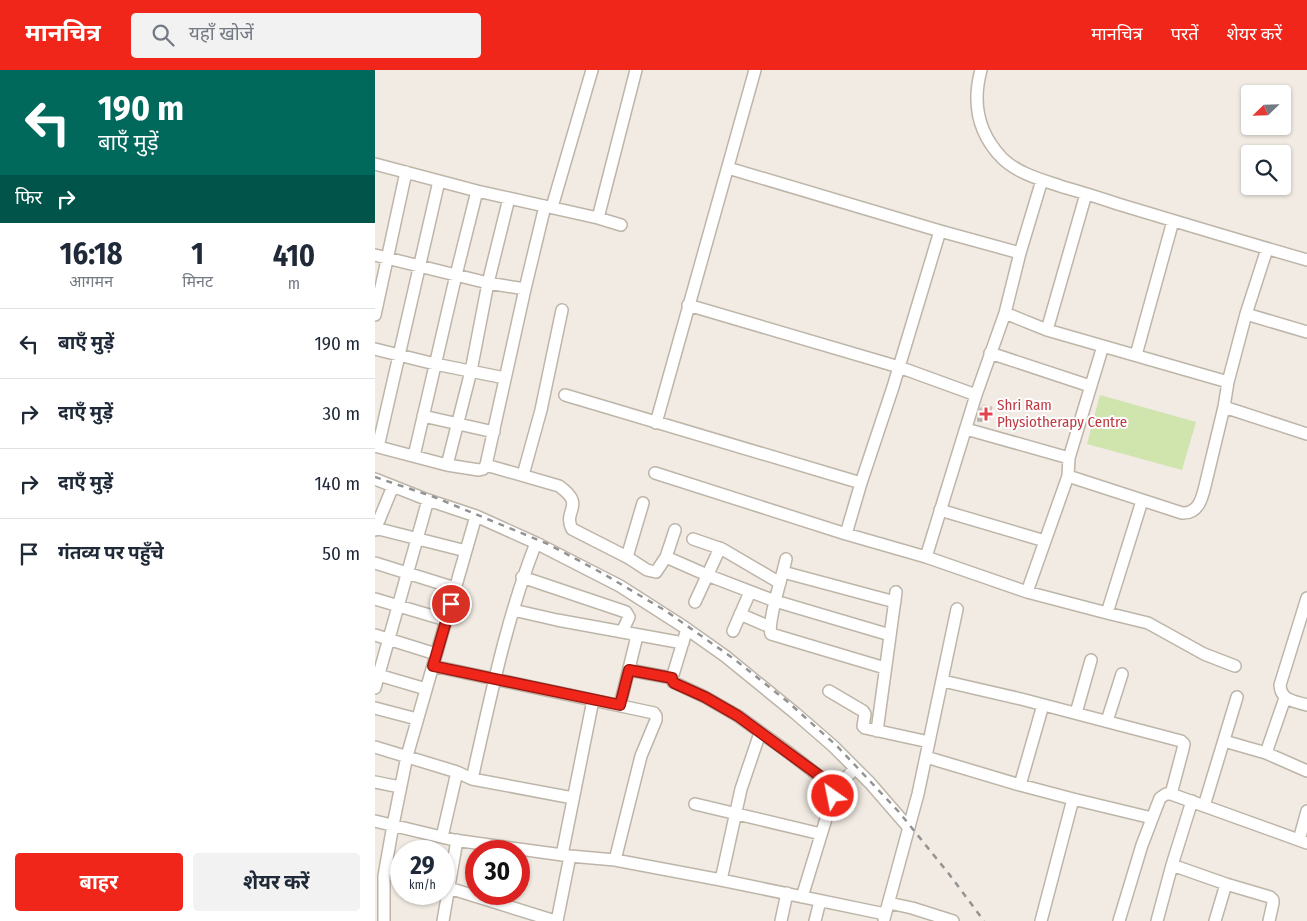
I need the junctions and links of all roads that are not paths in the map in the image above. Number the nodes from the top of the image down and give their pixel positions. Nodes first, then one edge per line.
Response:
1 (591, 70) edge
2 (636, 70) edge
3 (755, 70) edge
4 (981, 70) edge
5 (375, 164) edge
6 (728, 168) junction
7 (406, 172) junction
8 (1042, 180) junction
9 (439, 181) junction
10 (477, 191) junction
11 (1086, 194) junction
12 (509, 198) junction
13 (548, 207) junction
14 (598, 218) junction
15 (1173, 221) junction
16 (621, 225) dead end
17 (940, 231) junction
18 (1267, 249) junction
19 (1020, 253) junction
20 (375, 255) edge
21 (387, 258) junction
22 (1307, 260) edge
23 (419, 266) junction
24 (456, 275) junction
25 (488, 283) junction
26 (525, 289) junction
27 (689, 305) junction
28 (561, 310) dead end
29 (1005, 313) junction
30 (1246, 314) junction
31 (375, 315) edge
32 (1047, 330) junction
33 (1307, 332) edge
34 (1103, 346) junction
35 (375, 349) edge
36 (990, 353) junction
37 (399, 355) junction
38 (1136, 355) junction
39 (435, 364) junction
40 (899, 367) junction
41 (471, 371) junction
42 (505, 378) junction
43 (1229, 382) junction
44 (1090, 386) junction
45 (565, 395) dead end
46 (976, 395) junction
47 (375, 404) edge
48 (387, 407) junction
49 (1224, 407) junction
50 (423, 416) junction
51 (458, 423) junction
52 (656, 423) junction
53 (966, 429) junction
54 (494, 432) junction
55 (1307, 434) edge
56 (377, 446) edge
57 (414, 456) junction
58 (1069, 458) junction
59 (447, 465) junction
60 (486, 465) junction
61 (655, 473) dead end
62 (523, 475) junction
63 (1068, 476) junction
64 (375, 479) edge
65 (861, 483) junction
66 (393, 486) junction
67 (428, 500) junction
68 (1142, 501) junction
69 (643, 503) dead end
70 (940, 510) junction
71 (476, 516) junction
72 (375, 529) edge
73 (675, 530) dead end
74 (846, 534) junction
75 (417, 538) junction
76 (693, 539) dead end
77 (1045, 540) junction
78 (536, 543) junction
79 (720, 548) junction
80 (466, 551) junction
81 (627, 557) junction
82 (666, 557) junction
83 (926, 557) junction
84 (786, 558) dead end
85 (375, 563) edge
86 (407, 573) junction
87 (707, 575) junction
88 (522, 577) junction
89 (782, 577) junction
90 (455, 588) junction
91 (750, 592) junction
92 (1027, 592) junction
93 (1307, 598) edge
94 (375, 599) edge
95 (775, 601) junction
96 (695, 602) dead end
97 (397, 607) junction
98 (957, 609) dead end
99 (513, 610) junction
100 (1107, 613) junction
101 (740, 614) junction
102 (446, 620) junction
103 (770, 627) junction
104 (687, 629) junction
105 (733, 631) dead end
106 (622, 632) junction
107 (375, 635) edge
108 (634, 635) junction
109 (890, 635) junction
110 (389, 638) junction
111 (683, 643) junction
112 (436, 654) junction
113 (1091, 660) dead end
114 (433, 666) junction
115 (1235, 666) dead end
116 (885, 668) junction
117 (629, 670) junction
118 (377, 674) edge
119 (1122, 674) dead end
120 (672, 678) junction
121 (495, 680) junction
122 (943, 681) junction
123 (375, 688) edge
124 (426, 689) junction
125 (829, 691) dead end
126 (1237, 697) dead end
127 (1285, 698) junction
128 (593, 700) junction
129 (620, 705) junction
130 (1043, 705) junction
131 (1307, 705) edge
132 (375, 708) edge
133 (1076, 713) junction
134 (417, 719) junction
135 (1107, 721) junction
136 (877, 731) junction
137 (760, 732) junction
138 (1225, 741) junction
139 (929, 742) junction
140 (375, 747) edge
141 (1266, 753) junction
142 (407, 756) junction
143 (926, 757) junction
144 (855, 768) junction
145 (1307, 771) edge
146 (457, 772) junction
147 (472, 779) junction
148 (375, 782) edge
149 (1021, 785) junction
150 (400, 787) junction
151 (833, 792) junction
152 (1171, 794) junction
153 (573, 798) junction
154 (1073, 799) junction
155 (1192, 801) junction
156 (695, 804) dead end
157 (1204, 806) junction
158 (1307, 811) edge
159 (735, 814) junction
160 (1152, 818) junction
161 (375, 821) edge
162 (393, 825) junction
163 (909, 828) junction
164 (821, 834) junction
165 (442, 837) junction
166 (457, 840) junction
167 (1303, 841) edge
168 (455, 852) edge
169 (375, 855) edge
170 (566, 855) junction
171 (387, 857) junction
172 (615, 860) junction
173 (1172, 865) junction
174 (721, 880) junction
175 (1226, 884) junction
176 (455, 890) edge
177 (379, 892) edge
178 (787, 893) junction
179 (801, 897) junction
180 (820, 901) junction
181 (446, 905) edge
182 (886, 912) edge
183 (1161, 920) edge
184 (383, 921) edge
185 (443, 921) edge
186 (556, 921) edge
187 (781, 921) edge
188 (815, 921) edge
189 (953, 921) edge
190 (1041, 921) edge
191 (1119, 921) edge
192 (1215, 921) edge
193 (1269, 921) edge

1 - 13 street
2 - 14 street
3 - 6 street
4 - 8 street
5 - 7 street
6 - 17 street
6 - 27 street
7 - 9 street
7 - 21 street
8 - 11 street
8 - 19 street
9 - 10 street
9 - 23 street
10 - 12 street
10 - 24 street
11 - 15 street
11 - 32 street
12 - 13 street
12 - 25 street
13 - 14 street
13 - 26 street
14 - 16 street
15 - 18 street
15 - 38 street
17 - 19 street
17 - 40 street
18 - 22 street
18 - 30 street
19 - 29 street
20 - 21 street
21 - 23 street
21 - 31 street
23 - 24 street
23 - 37 street
24 - 25 street
24 - 39 street
25 - 26 street
25 - 41 street
26 - 42 street
27 - 40 street
27 - 52 street
28 - 62 street
29 - 32 street
29 - 36 street
30 - 33 street
30 - 43 street
32 - 34 street
34 - 38 street
34 - 44 street
35 - 37 street
36 - 44 street
36 - 46 street
37 - 39 street
37 - 48 street
38 - 43 street
39 - 41 street
39 - 50 street
40 - 46 street
40 - 65 street
41 - 42 street
41 - 51 street
42 - 54 street
43 - 49 street
44 - 58 street
45 - 52 street
46 - 53 street
47 - 48 street
48 - 56 street
49 - 55 street
49 - 68 street
50 - 51 street
50 - 57 street
51 - 54 street
51 - 59 street
52 - 65 street
53 - 58 street
53 - 70 street
54 - 60 street
56 - 57 street
57 - 59 street
58 - 63 street
59 - 60 street
60 - 62 street
61 - 74 street
62 - 81 street
63 - 68 street
63 - 77 street
64 - 66 street
65 - 74 street
66 - 67 street
66 - 72 street
67 - 71 street
67 - 75 street
68 - 100 street
69 - 81 street
70 - 77 street
70 - 83 street
71 - 78 street
71 - 80 street
72 - 75 street
73 - 82 street
74 - 83 street
75 - 80 street
75 - 86 street
76 - 79 street
77 - 92 street
78 - 88 street
78 - 104 street
79 - 87 street
79 - 89 street
80 - 90 street
81 - 82 street
82 - 87 street
83 - 92 street
84 - 89 street
85 - 86 street
86 - 90 street
86 - 97 street
87 - 91 street
87 - 96 street
88 - 99 street
88 - 106 street
89 - 95 street
89 - 109 street
90 - 102 street
91 - 95 street
91 - 101 street
92 - 100 street
93 - 127 street
94 - 97 street
95 - 103 street
95 - 109 street
97 - 102 street
97 - 110 street
98 - 122 street
99 - 106 street
99 - 121 street
100 - 115 street
101 - 103 street
101 - 105 street
102 - 112 street
103 - 116 street
104 - 111 street
104 - 144 street
106 - 108 street
107 - 110 street
108 - 111 street
108 - 117 street
109 - 116 street
110 - 112 street
110 - 118 street
111 - 120 street
112 - 114 street
113 - 133 street
114 - 121 street
114 - 124 street
116 - 136 street
117 - 120 street
117 - 129 street
118 - 123 street
118 - 124 street
119 - 135 street
120 - 137 street
121 - 128 street
121 - 147 street
122 - 130 street
122 - 139 street
124 - 134 street
125 - 136 street
126 - 138 street
127 - 131 street
127 - 141 street
128 - 129 street
128 - 153 street
129 - 172 street
130 - 133 street
130 - 149 street
132 - 134 street
133 - 135 street
134 - 142 street
135 - 152 street
136 - 139 street
137 - 151 street
137 - 159 street
138 - 141 street
138 - 157 street
139 - 143 street
140 - 142 street
141 - 145 street
142 - 146 street
142 - 150 street
143 - 149 street
143 - 163 street
144 - 151 street
144 - 163 street
146 - 147 street
146 - 165 street
147 - 153 street
148 - 150 street
149 - 154 street
150 - 162 street
151 - 164 street
152 - 155 street
152 - 160 street
153 - 170 street
154 - 160 street
154 - 190 street
155 - 157 street
155 - 173 street
156 - 159 street
157 - 167 street
158 - 167 street
159 - 164 street
159 - 174 street
160 - 191 street
161 - 162 street
162 - 165 street
162 - 171 street
163 - 182 street
164 - 179 street
165 - 166 street
166 - 168 street
166 - 170 street
169 - 171 street
170 - 172 street
170 - 186 street
171 - 177 street
172 - 174 street
173 - 175 street
173 - 183 street
174 - 178 street
175 - 192 street
175 - 193 street
176 - 186 street
177 - 184 street
178 - 179 street
178 - 187 street
179 - 180 street
180 - 182 street
180 - 188 street
181 - 185 street
182 - 189 street

